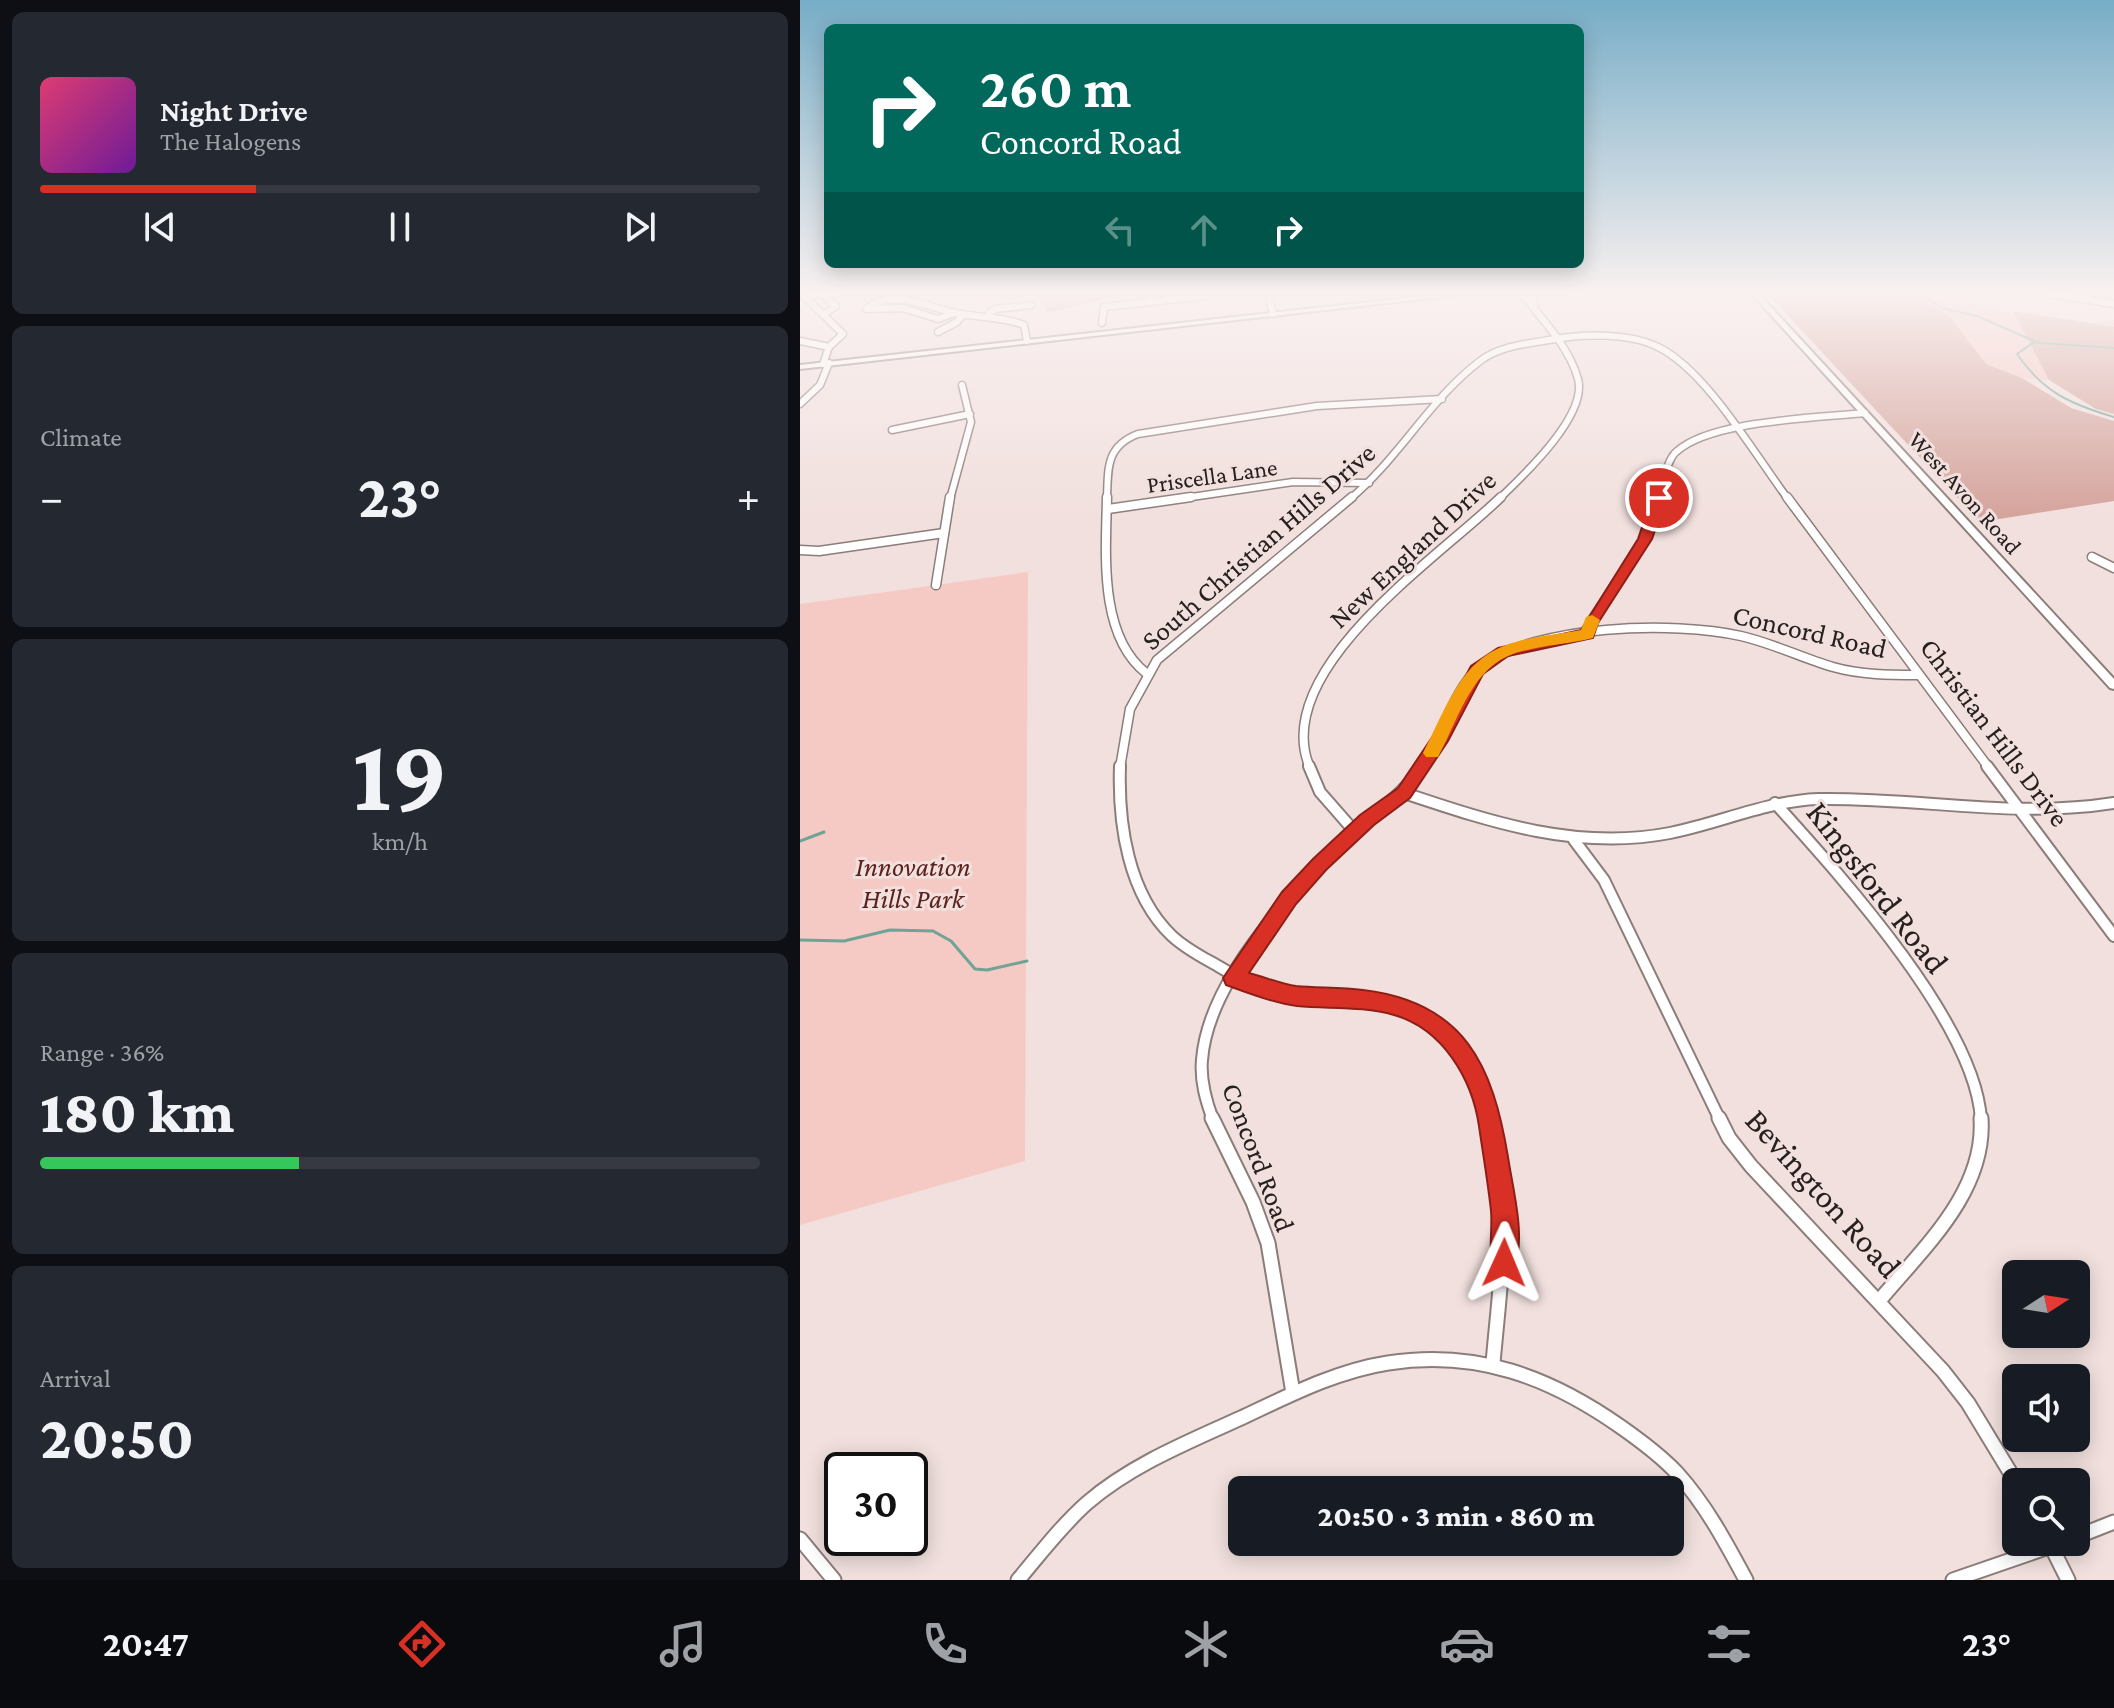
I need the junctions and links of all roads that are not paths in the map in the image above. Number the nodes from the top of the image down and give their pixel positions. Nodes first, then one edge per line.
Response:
1 (826, 366) edge
2 (1473, 366) edge
3 (1569, 366) edge
4 (1687, 366) edge
5 (1821, 366) edge
6 (962, 385) dead end
7 (1442, 399) junction
8 (800, 404) edge
9 (1865, 413) junction
10 (970, 414) junction
11 (1736, 428) junction
12 (892, 430) dead end
13 (1369, 483) junction
14 (1108, 509) junction
15 (944, 533) junction
16 (800, 550) edge
17 (2092, 557) dead end
18 (2114, 568) edge
19 (936, 585) dead end
20 (1588, 634) junction
21 (1146, 673) junction
22 (1918, 675) junction
23 (2112, 681) edge
24 (1404, 793) junction
25 (1775, 803) junction
26 (2114, 803) edge
27 (2024, 813) junction
28 (1355, 832) junction
29 (1574, 840) junction
30 (2114, 936) edge
31 (1234, 978) junction
32 (1879, 1301) junction
33 (1493, 1363) junction
34 (1293, 1393) junction
35 (2007, 1468) edge
36 (2114, 1522) edge
37 (2090, 1531) edge
38 (800, 1539) edge
39 (2020, 1556) edge
40 (2059, 1556) edge
41 (834, 1580) edge
42 (1018, 1580) edge
43 (1746, 1580) edge
44 (1953, 1580) edge
45 (2068, 1580) edge

1 - 8 street
2 - 7 street, South Christian Hills Drive
3 - 28 street, New England Drive
4 - 11 street, Christian Hills Drive
5 - 9 street, West Avon Road
6 - 10 street
7 - 13 street, South Christian Hills Drive
7 - 14 street
9 - 11 street
9 - 23 street, West Avon Road
10 - 12 street
10 - 15 street
11 - 20 street
11 - 22 street, Christian Hills Drive
13 - 14 street, Priscella Lane
13 - 21 street, South Christian Hills Drive
14 - 21 street
15 - 16 street
15 - 19 street
17 - 18 street
20 - 22 street, Concord Road
20 - 24 street, Concord Road
21 - 31 street, South Christian Hills Drive
22 - 27 street, Christian Hills Drive
24 - 28 street, Concord Road
24 - 29 street
25 - 27 street
25 - 29 street
25 - 32 street, Kingsford Road
26 - 27 street
27 - 30 street, Christian Hills Drive
28 - 31 street, Concord Road
29 - 32 street, Bevington Road
31 - 33 street, South Christian Hills Drive
31 - 34 street, Concord Road
32 - 35 street, Bevington Road
33 - 34 street
33 - 43 street
34 - 42 street
36 - 37 street
38 - 41 street
39 - 44 street
40 - 45 street

